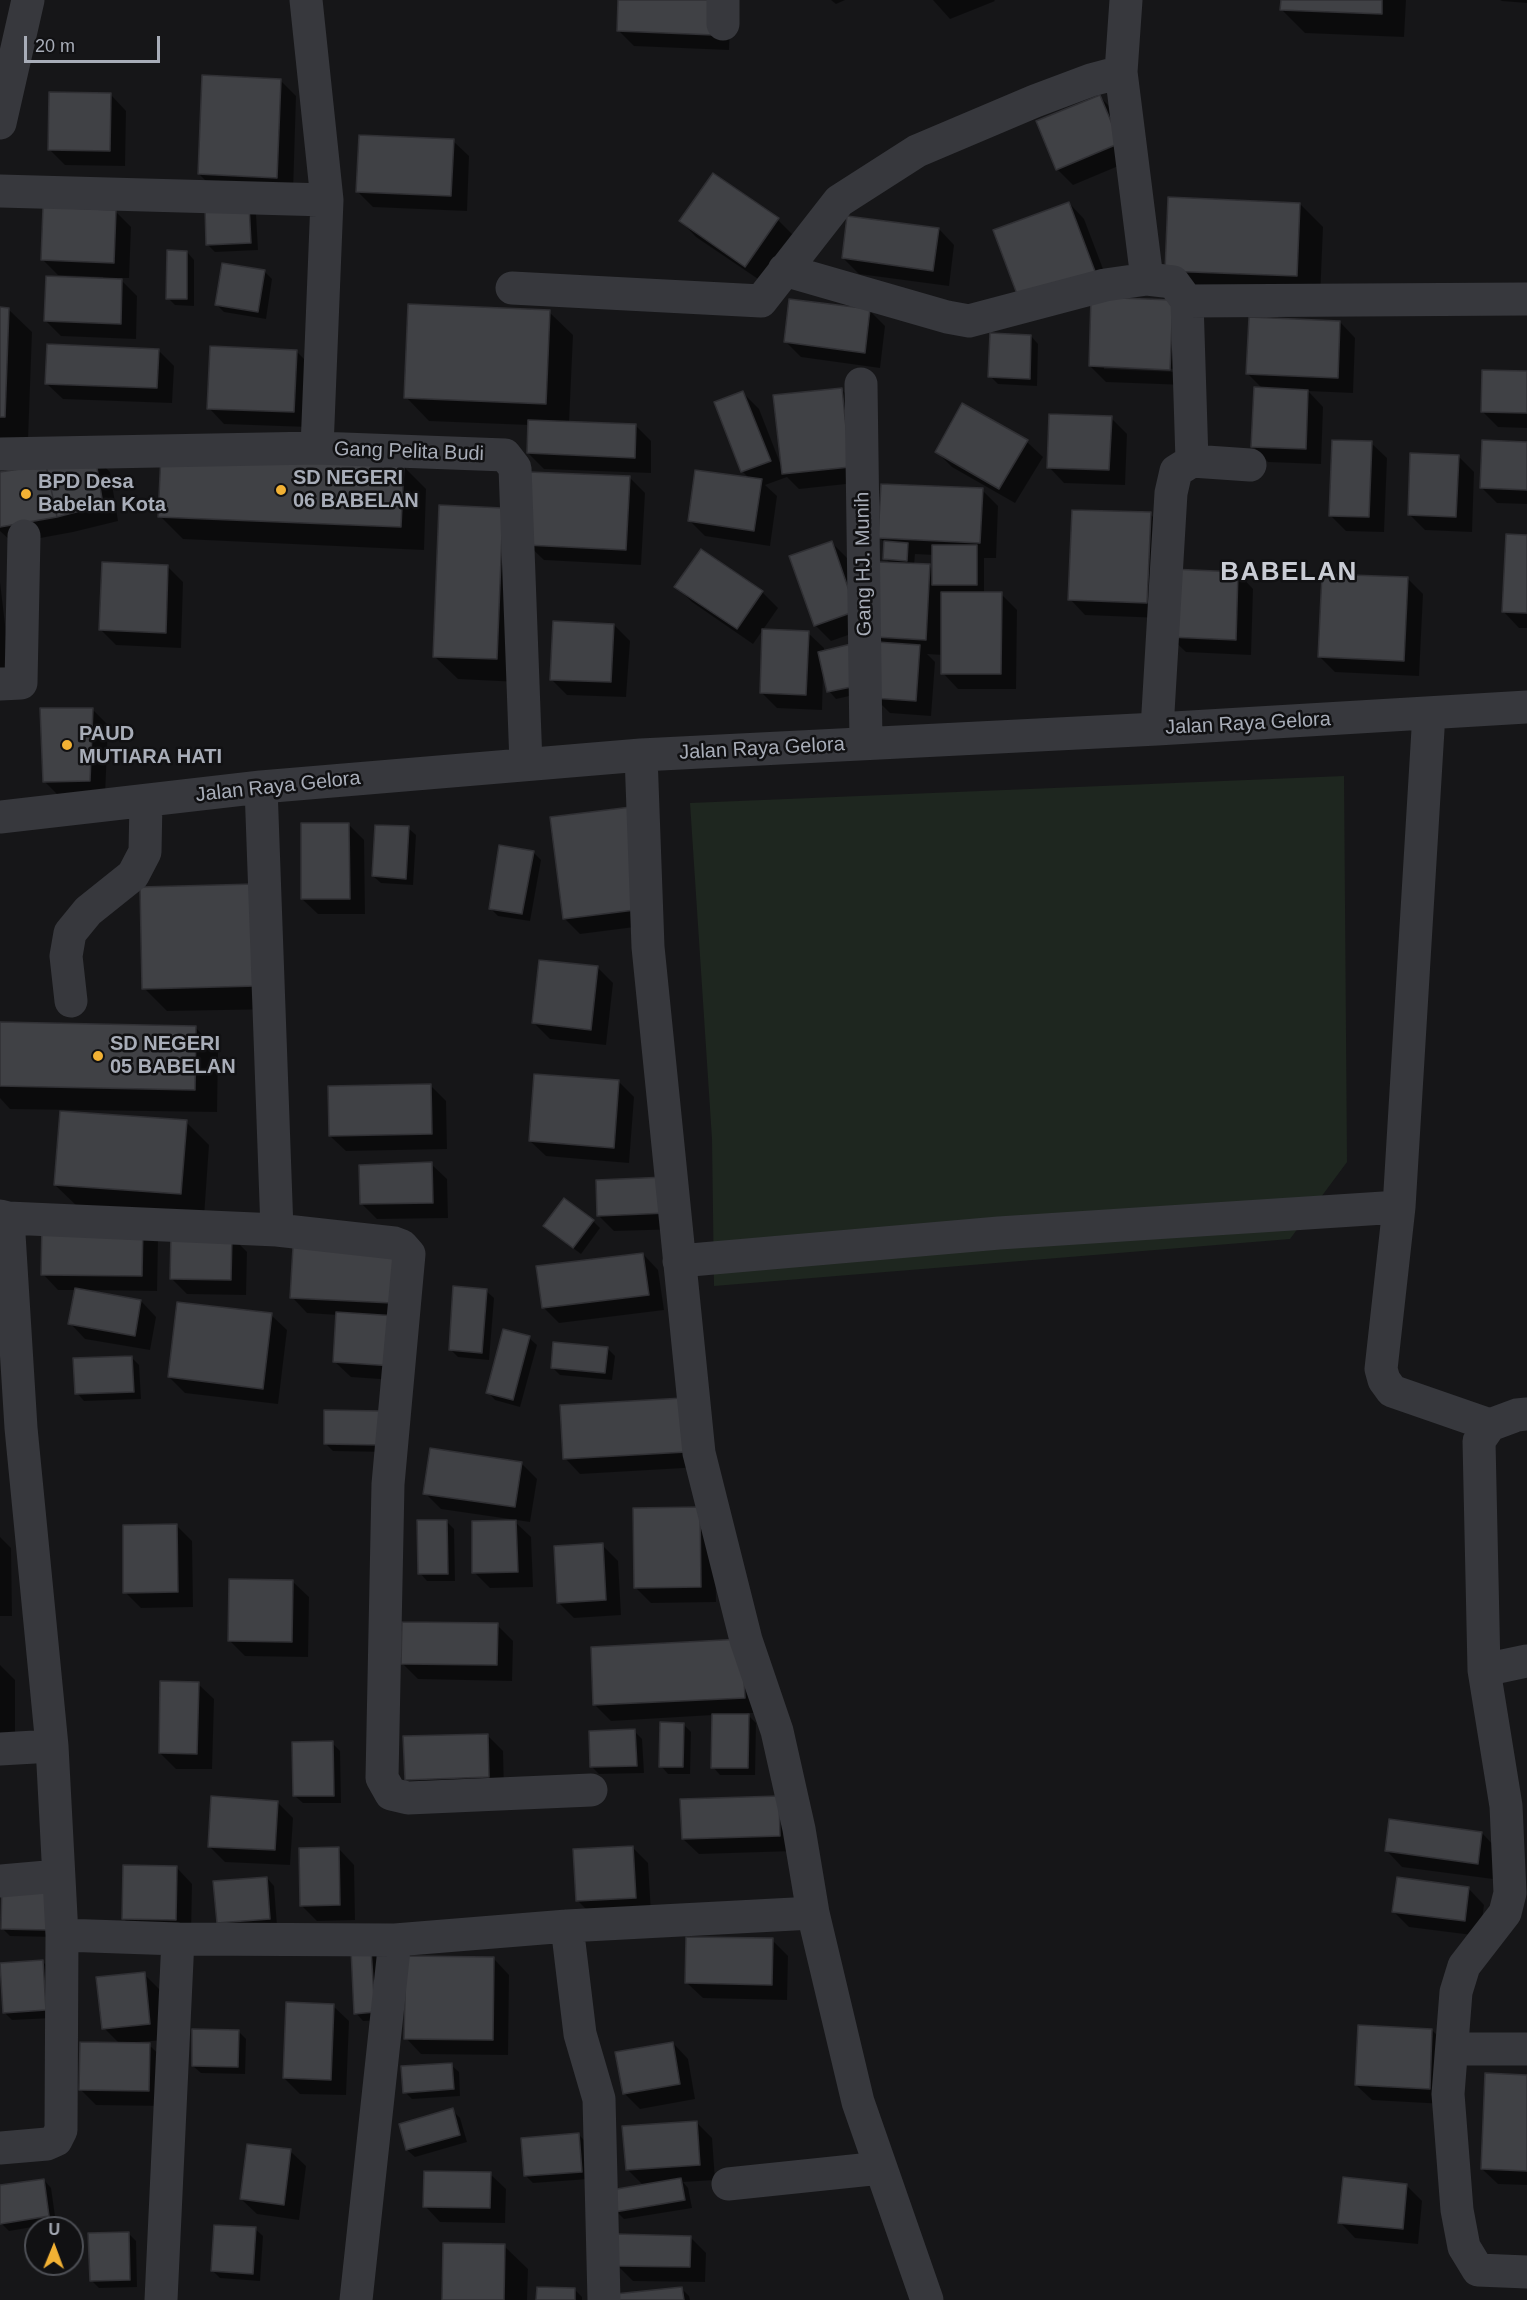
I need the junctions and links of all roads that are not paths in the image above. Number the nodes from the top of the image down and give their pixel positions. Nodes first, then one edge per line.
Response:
1 (28, 0) edge
2 (306, 0) edge
3 (1126, 0) edge
4 (1121, 72) junction
5 (0, 123) edge
6 (0, 191) edge
7 (327, 200) junction
8 (784, 270) junction
9 (1146, 279) junction
10 (512, 288) dead end
11 (1527, 299) edge
12 (1187, 301) junction
13 (861, 384) dead end
14 (317, 448) junction
15 (0, 454) edge
16 (1192, 461) junction
17 (1250, 465) dead end
18 (24, 536) dead end
19 (0, 684) edge
20 (1527, 707) edge
21 (1429, 713) junction
22 (1157, 729) junction
23 (866, 743) junction
24 (642, 755) junction
25 (526, 764) junction
26 (261, 787) junction
27 (146, 801) junction
28 (0, 817) edge
29 (71, 1001) dead end
30 (1399, 1208) junction
31 (4, 1217) edge
32 (277, 1230) junction
33 (678, 1261) junction
34 (1527, 1414) edge
35 (1490, 1425) junction
36 (1527, 1661) edge
37 (1484, 1670) junction
38 (52, 1746) junction
39 (0, 1749) edge
40 (591, 1790) dead end
41 (1517, 1805) edge
42 (58, 1876) junction
43 (0, 1881) edge
44 (813, 1913) junction
45 (567, 1926) junction
46 (62, 1935) junction
47 (178, 1939) junction
48 (395, 1940) junction
49 (1453, 2049) junction
50 (1527, 2049) edge
51 (0, 2148) edge
52 (881, 2168) junction
53 (728, 2184) dead end
54 (1527, 2272) edge
55 (161, 2300) edge
56 (356, 2300) edge
57 (604, 2300) edge
58 (927, 2300) edge

1 - 5 street
2 - 7 street
3 - 4 street
4 - 8 street
4 - 9 street
6 - 7 street
7 - 14 street
8 - 9 street
8 - 10 street
9 - 12 street
11 - 12 street
12 - 16 street
13 - 23 street, Gang HJ. Munih
14 - 15 street, Gang Pelita Budi
14 - 25 street, Gang Pelita Budi
16 - 17 street
16 - 22 street
18 - 19 street
20 - 21 street, Jalan Raya Gelora
21 - 22 street, Jalan Raya Gelora
21 - 30 street
22 - 23 street, Jalan Raya Gelora
23 - 24 street, Jalan Raya Gelora
24 - 25 street, Jalan Raya Gelora
24 - 33 street
25 - 26 street, Jalan Raya Gelora
26 - 27 street, Jalan Raya Gelora
26 - 32 street
27 - 28 street, Jalan Raya Gelora
27 - 29 street
30 - 33 street
30 - 35 street
31 - 32 street
31 - 38 street
32 - 40 street
33 - 44 street
34 - 35 street
35 - 37 street
36 - 37 street
37 - 41 street
38 - 39 street
38 - 42 street
41 - 49 street
42 - 43 street
42 - 46 street
44 - 45 street
44 - 52 street
45 - 48 street
45 - 57 street
46 - 47 street
46 - 51 street
47 - 48 street
47 - 55 street
48 - 56 street
49 - 50 street
49 - 54 street
52 - 53 street
52 - 58 street

